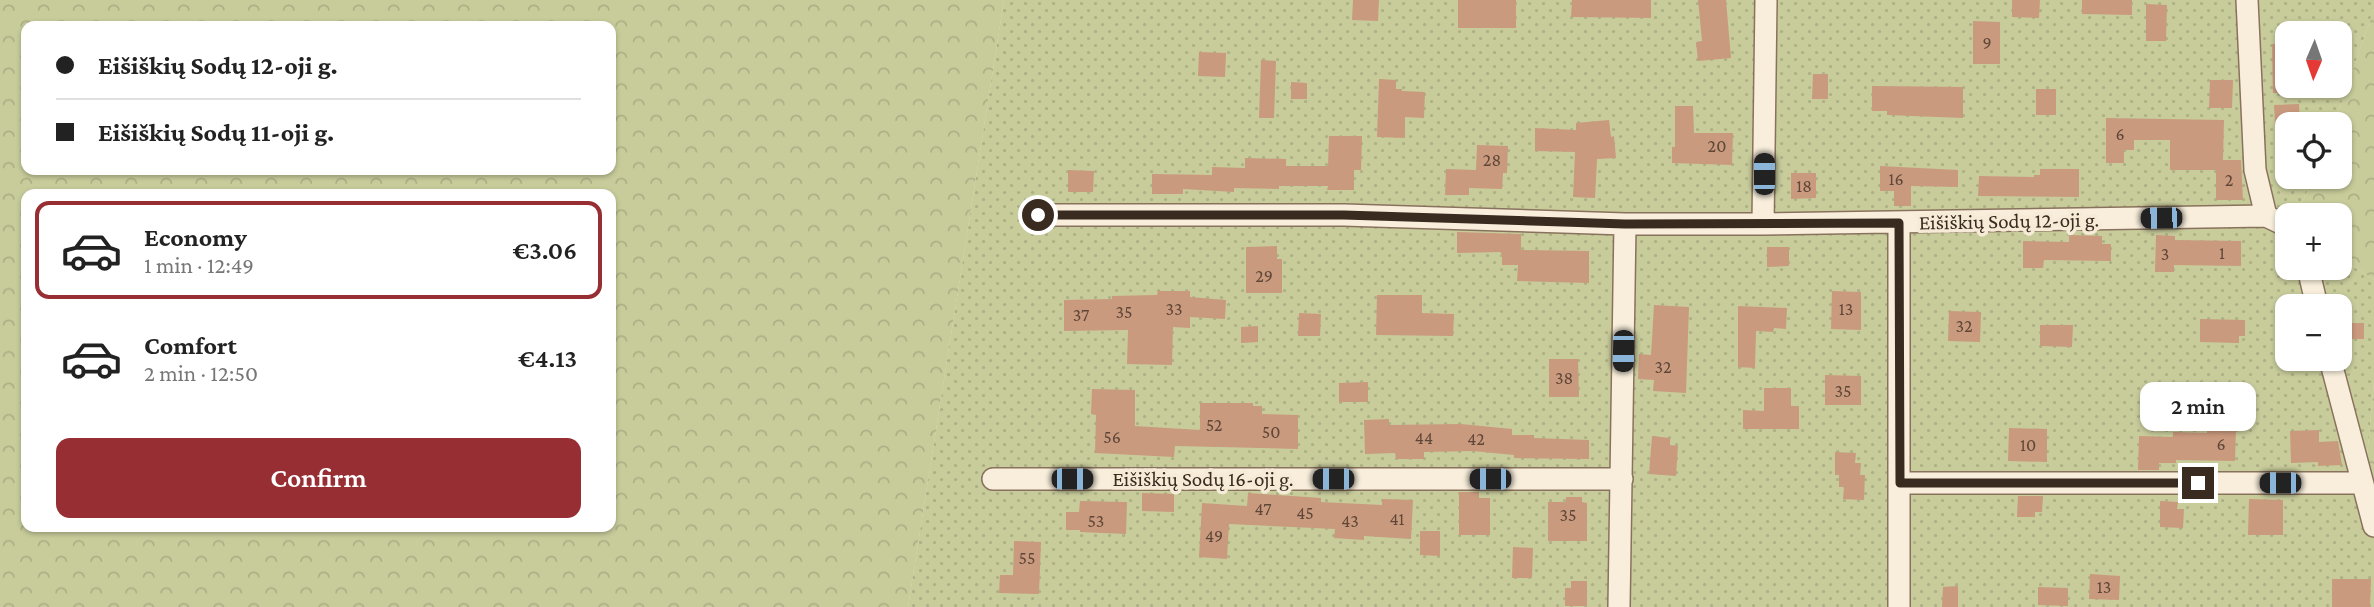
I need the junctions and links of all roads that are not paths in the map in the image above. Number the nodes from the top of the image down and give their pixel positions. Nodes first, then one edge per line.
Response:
1 (1766, 0) edge
2 (2247, 0) edge
3 (1038, 215) dead end
4 (2266, 216) junction
5 (2275, 220) edge
6 (1899, 223) junction
7 (1625, 224) junction
8 (1763, 224) junction
9 (2333, 371) edge
10 (993, 479) dead end
11 (1622, 479) junction
12 (1900, 483) junction
13 (2361, 483) junction
14 (2374, 526) edge
15 (1619, 607) edge
16 (1899, 607) edge

1 - 8 street
2 - 4 street
3 - 7 street, Eišiškių Sodų 12-oji g.
4 - 5 street
4 - 6 street, Eišiškių Sodų 12-oji g.
6 - 8 street, Eišiškių Sodų 12-oji g.
6 - 12 street
7 - 8 street, Eišiškių Sodų 12-oji g.
7 - 11 street
9 - 13 street
10 - 11 street, Eišiškių Sodų 16-oji g.
11 - 15 street
12 - 13 street
12 - 16 street
13 - 14 street

